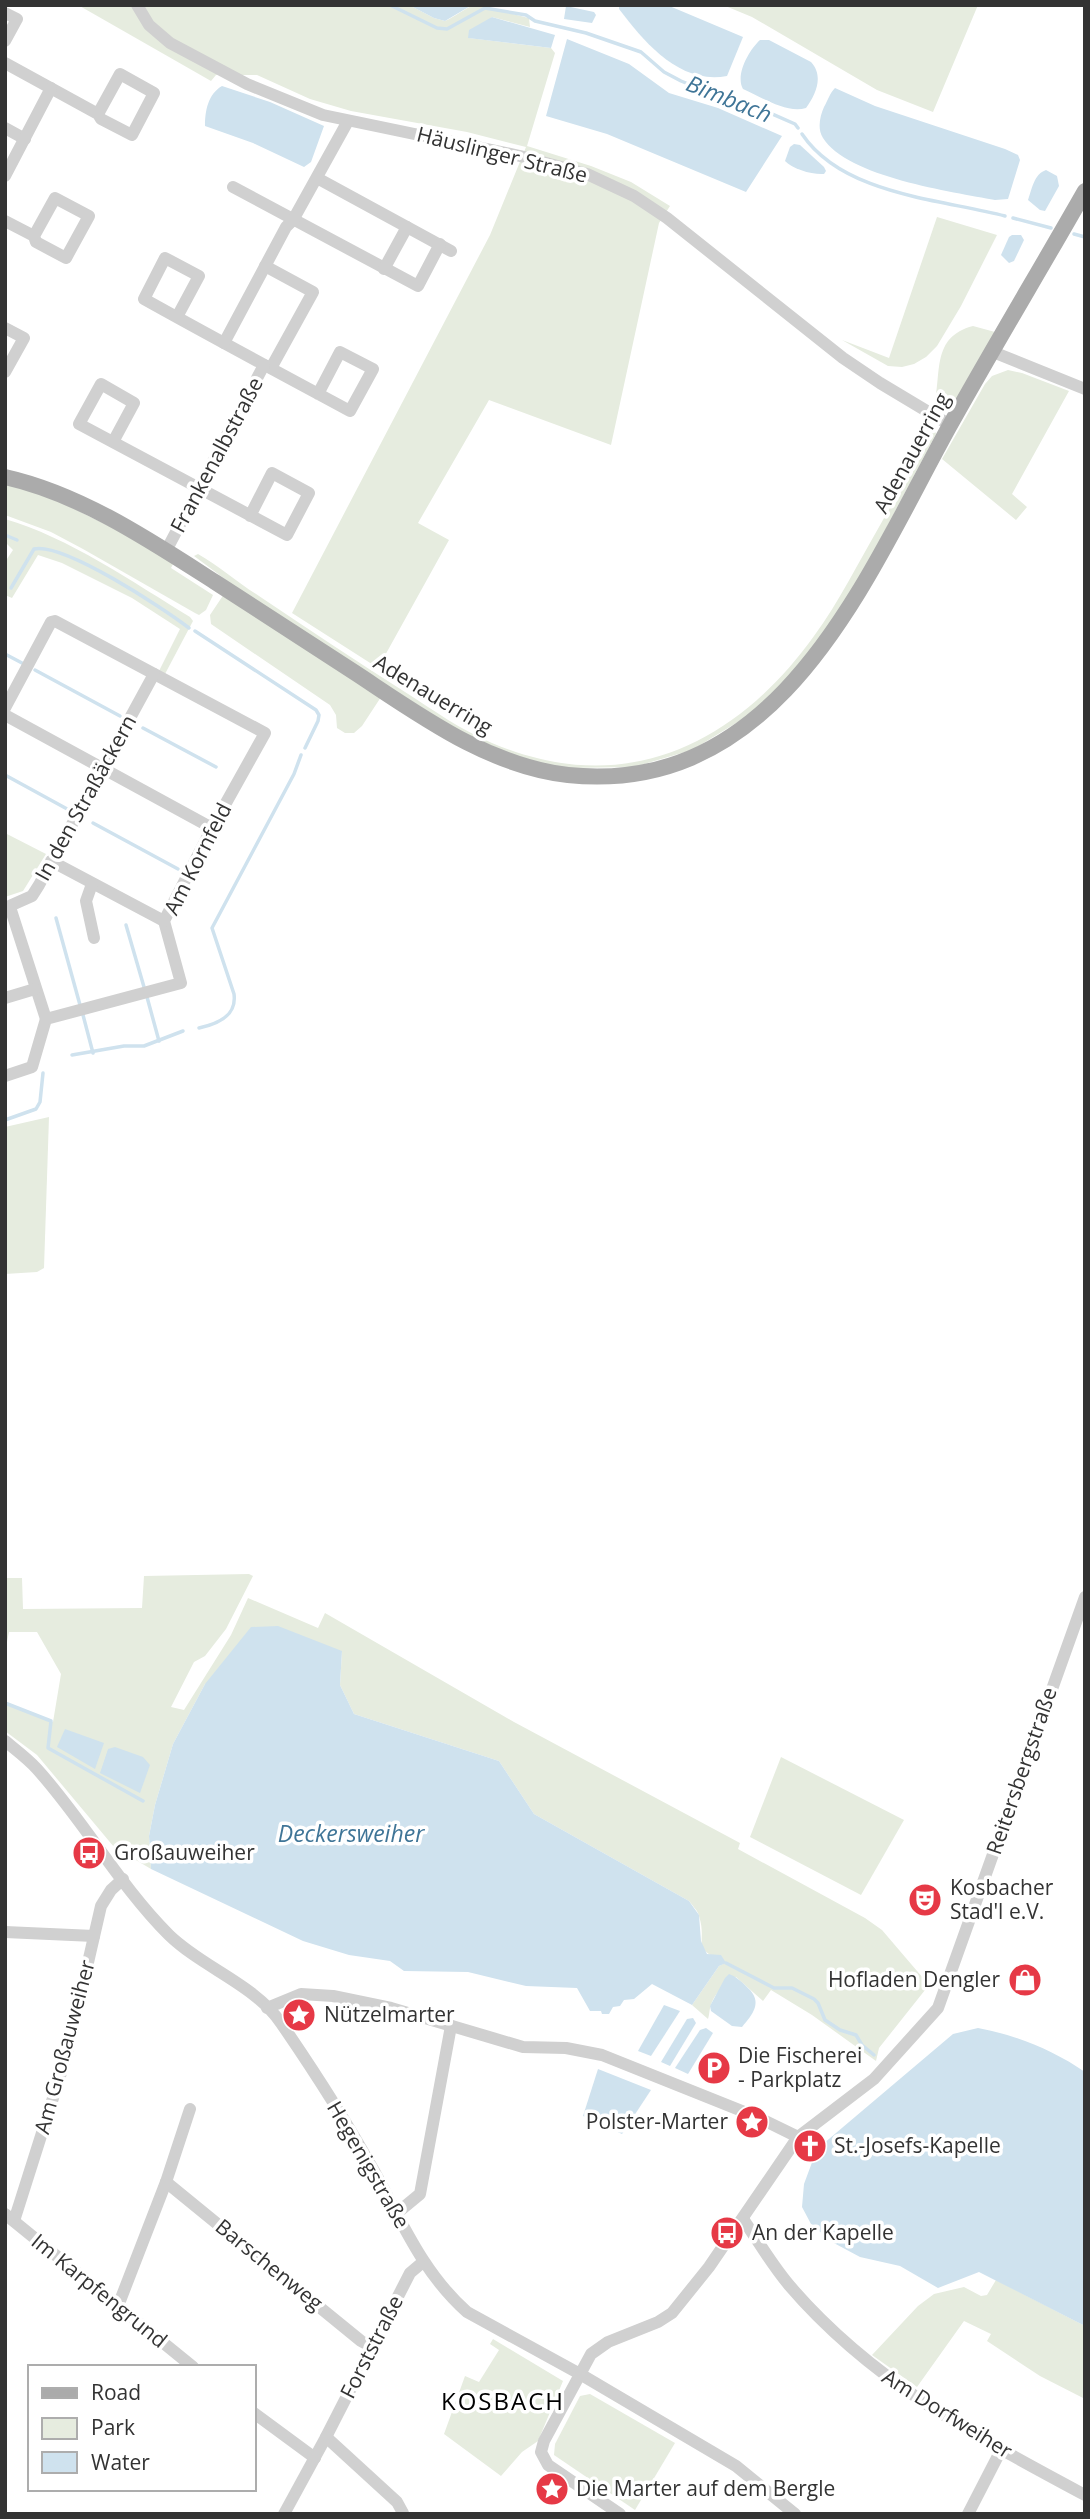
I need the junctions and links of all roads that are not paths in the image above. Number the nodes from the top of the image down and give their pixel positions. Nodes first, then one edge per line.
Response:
1 (137, 5) edge
2 (5, 13) edge
3 (5, 41) edge
4 (5, 63) edge
5 (51, 88) junction
6 (98, 114) junction
7 (348, 121) junction
8 (5, 128) edge
9 (25, 139) junction
10 (5, 176) edge
11 (317, 178) junction
12 (233, 187) dead end
13 (1085, 191) edge
14 (293, 219) junction
15 (5, 221) edge
16 (407, 227) junction
17 (34, 236) junction
18 (265, 265) junction
19 (384, 269) junction
20 (177, 317) junction
21 (5, 328) edge
22 (224, 343) junction
23 (993, 352) junction
24 (268, 366) junction
25 (5, 372) edge
26 (1085, 389) edge
27 (318, 394) junction
28 (950, 425) junction
29 (113, 442) junction
30 (5, 477) edge
31 (200, 489) junction
32 (250, 516) junction
33 (166, 551) junction
34 (154, 674) junction
35 (5, 708) edge
36 (5, 715) edge
37 (103, 767) junction
38 (212, 828) junction
39 (51, 861) junction
40 (92, 884) junction
41 (8, 908) edge
42 (164, 921) junction
43 (94, 938) dead end
44 (34, 989) junction
45 (5, 998) edge
46 (46, 1019) junction
47 (5, 1076) edge
48 (1085, 1597) edge
49 (5, 1741) edge
50 (122, 1879) junction
51 (5, 1932) edge
52 (94, 1937) junction
53 (267, 2008) junction
54 (451, 2026) junction
55 (190, 2109) dead end
56 (799, 2137) junction
57 (166, 2182) junction
58 (397, 2213) junction
59 (9, 2218) edge
60 (743, 2219) junction
61 (423, 2262) junction
62 (118, 2305) junction
63 (372, 2347) junction
64 (191, 2365) edge
65 (580, 2374) junction
66 (256, 2414) edge
67 (326, 2437) junction
68 (1001, 2450) junction
69 (315, 2458) junction
70 (1085, 2495) edge
71 (403, 2513) edge
72 (284, 2514) edge
73 (620, 2514) edge
74 (795, 2514) edge
75 (968, 2514) edge

1 - 7 street, Häuslinger Straße
2 - 3 street
4 - 5 street
5 - 6 street
5 - 9 street
6 - 6 street
7 - 11 street
7 - 28 street, Häuslinger Straße
8 - 9 street
9 - 10 street
11 - 14 street
11 - 16 street
12 - 14 street
13 - 23 main road, Adenauerring
14 - 18 street
14 - 19 street
15 - 17 street
16 - 19 street
16 - 19 street
17 - 17 street
18 - 22 street
18 - 24 street, Frankenalbstraße
20 - 20 street, Frankenalbstraße
20 - 22 street, Frankenalbstraße
21 - 25 street
22 - 24 street, Frankenalbstraße
23 - 26 street
23 - 28 main road, Adenauerring
24 - 27 street
24 - 31 street, Frankenalbstraße
27 - 27 street
28 - 33 main road, Adenauerring
29 - 29 street
29 - 31 street
30 - 33 main road, Adenauerring
31 - 32 street
31 - 33 street, Frankenalbstraße
32 - 32 street
34 - 35 street
34 - 37 street, In den Straßäckern
34 - 38 street, Am Kornfeld
36 - 37 street
37 - 38 street
37 - 39 street, In den Straßäckern
38 - 42 street, Am Kornfeld
39 - 40 street
39 - 41 street, In den Straßäckern
40 - 42 street
40 - 43 street
41 - 44 street
42 - 46 street, Am Kornfeld
44 - 45 street
44 - 46 street
46 - 47 street
48 - 56 street, Reitersbergstraße
49 - 50 street, Hegenigstraße
50 - 52 street, Am Großauweiher
50 - 53 street, Hegenigstraße
51 - 52 street
52 - 59 street, Am Großauweiher
53 - 54 street
53 - 58 street, Hegenigstraße
54 - 56 street
54 - 58 street
55 - 57 street
56 - 60 street, Reitersbergstraße
57 - 62 street
57 - 63 street, Barschenweg
58 - 61 street, Hegenigstraße
59 - 62 street, Im Karpfengrund
60 - 65 street, Reitersbergstraße
60 - 68 street, Am Dorfweiher
61 - 63 street, Forststraße
61 - 65 street, Hegenigstraße
62 - 64 street, Im Karpfengrund
63 - 67 street, Forststraße
65 - 73 street, Reitersbergstraße
65 - 74 street, Hegenigstraße
66 - 69 street
67 - 69 street, Forststraße
67 - 71 street
68 - 70 street, Am Dorfweiher
68 - 75 street
69 - 72 street, Forststraße

